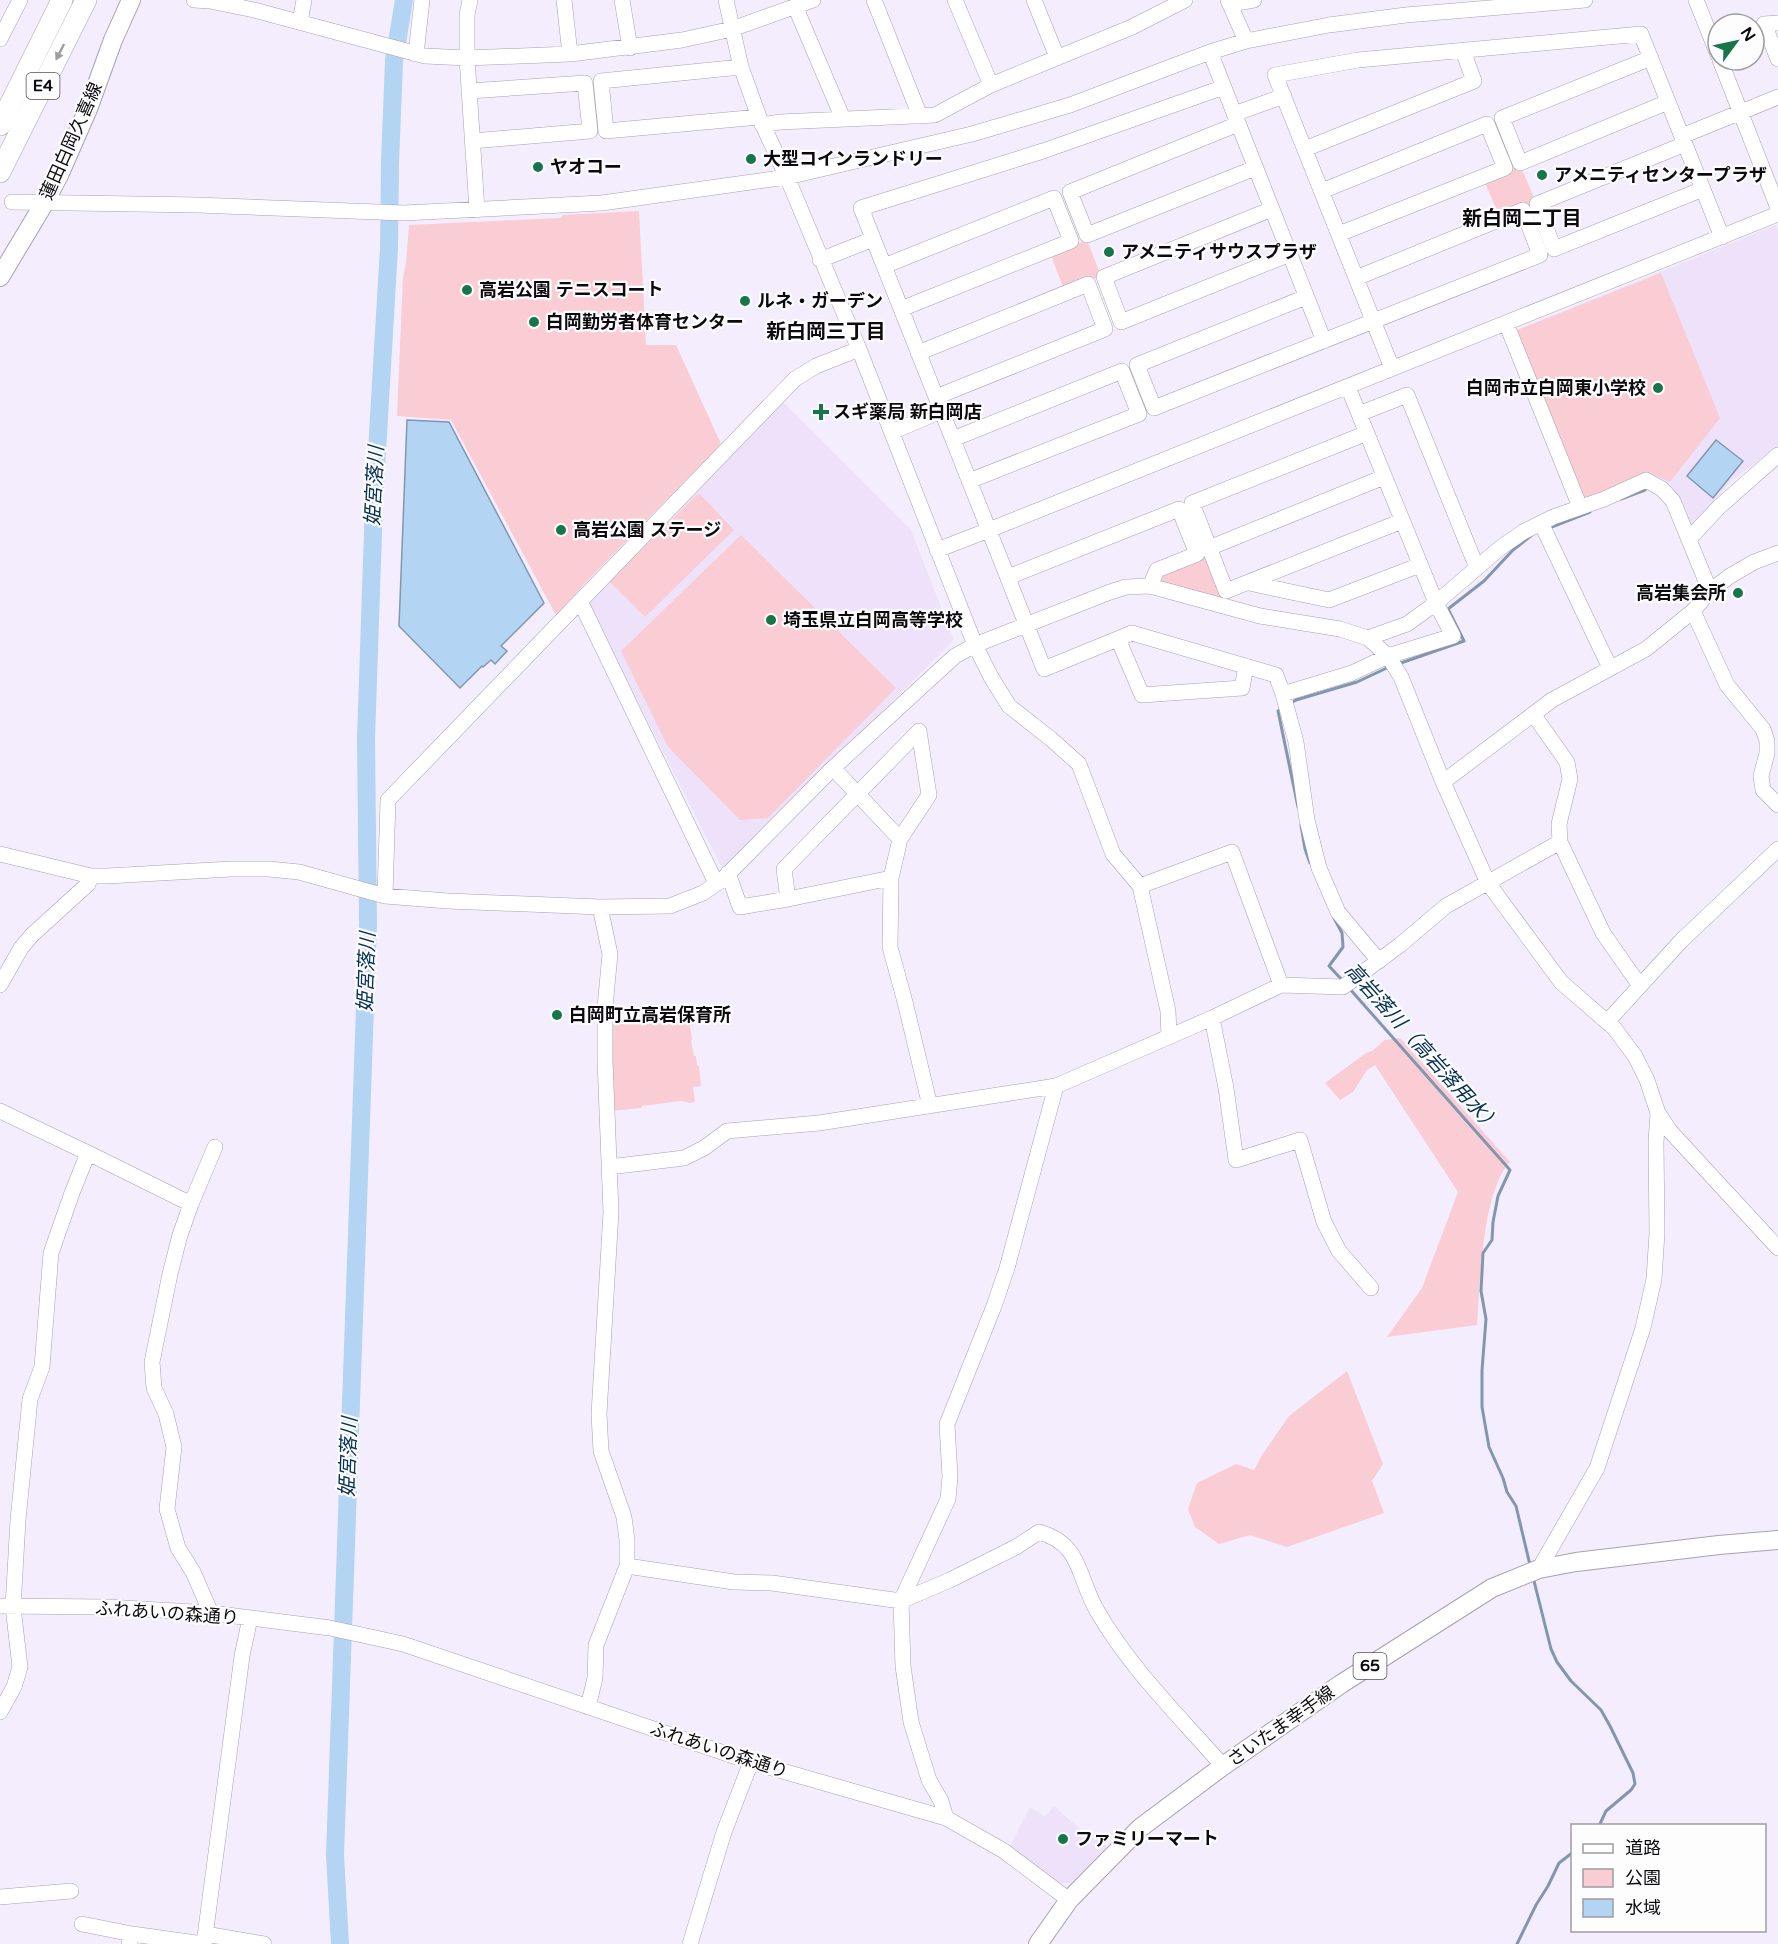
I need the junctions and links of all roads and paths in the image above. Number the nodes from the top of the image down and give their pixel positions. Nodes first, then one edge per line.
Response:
1 (20, 0) edge
2 (62, 0) edge
3 (86, 0) edge
4 (131, 0) edge
5 (194, 0) edge
6 (304, 0) edge
7 (422, 0) edge
8 (471, 0) edge
9 (564, 0) edge
10 (622, 0) edge
11 (726, 0) edge
12 (813, 0) edge
13 (874, 0) edge
14 (955, 0) edge
15 (1034, 0) edge
16 (1185, 0) edge
17 (1254, 0) edge
18 (1585, 0) edge
19 (1696, 0) edge
20 (210, 1) edge
21 (1229, 2) edge
22 (795, 6) junction
23 (300, 22) junction
24 (1778, 23) edge
25 (1706, 25) edge
26 (732, 29) junction
27 (0, 39) edge
28 (1246, 41) junction
29 (630, 48) junction
30 (1463, 51) junction
31 (1210, 52) junction
32 (416, 54) junction
33 (570, 54) junction
34 (1057, 57) junction
35 (467, 58) junction
36 (1651, 58) junction
37 (1778, 59) edge
38 (741, 67) junction
39 (1725, 72) edge
40 (991, 85) junction
41 (1224, 87) junction
42 (469, 91) junction
43 (1284, 96) junction
44 (1778, 97) edge
45 (1668, 102) junction
46 (1740, 112) junction
47 (920, 116) junction
48 (843, 119) junction
49 (1236, 119) junction
50 (760, 121) junction
51 (0, 125) edge
52 (1684, 140) junction
53 (472, 141) junction
54 (1305, 148) junction
55 (1255, 168) junction
56 (0, 172) edge
57 (787, 177) junction
58 (1703, 189) junction
59 (1322, 192) junction
60 (12, 202) dead end
61 (45, 202) junction
62 (1778, 208) edge
63 (1272, 209) junction
64 (477, 210) junction
65 (1778, 214) edge
66 (1339, 234) junction
67 (1722, 237) junction
68 (873, 239) junction
69 (1290, 254) junction
70 (820, 260) junction
71 (884, 266) junction
72 (0, 277) edge
73 (1356, 278) junction
74 (1306, 297) junction
75 (901, 309) junction
76 (1374, 321) junction
77 (1506, 322) junction
78 (1324, 340) junction
79 (858, 349) junction
80 (918, 352) junction
81 (1392, 368) junction
82 (1348, 387) junction
83 (939, 404) junction
84 (1359, 414) junction
85 (892, 432) junction
86 (1367, 433) junction
87 (953, 439) junction
88 (1778, 455) edge
89 (1384, 477) junction
90 (969, 481) junction
91 (1580, 507) junction
92 (1402, 521) junction
93 (1541, 523) junction
94 (989, 531) junction
95 (1689, 539) junction
96 (1209, 548) junction
97 (937, 550) junction
98 (1778, 554) edge
99 (1420, 565) junction
100 (1477, 568) junction
101 (1008, 577) junction
102 (1249, 583) junction
103 (1150, 586) junction
104 (1710, 591) junction
105 (580, 601) junction
106 (1436, 603) junction
107 (1693, 611) junction
108 (1026, 625) junction
109 (1368, 638) junction
110 (1118, 639) junction
111 (975, 645) junction
112 (1388, 656) junction
113 (1246, 666) junction
114 (1610, 668) junction
115 (1283, 694) junction
116 (1533, 714) junction
117 (832, 768) junction
118 (1443, 782) junction
119 (856, 794) junction
120 (1778, 805) edge
121 (900, 839) junction
122 (1560, 842) junction
123 (1778, 849) edge
124 (0, 854) edge
125 (728, 873) junction
126 (91, 876) junction
127 (891, 878) junction
128 (716, 883) junction
129 (1488, 883) junction
130 (1140, 886) junction
131 (385, 896) junction
132 (788, 899) junction
133 (600, 908) junction
134 (1378, 961) junction
135 (0, 985) edge
136 (1281, 985) junction
137 (1640, 986) junction
138 (1212, 1018) junction
139 (1607, 1022) junction
140 (1169, 1036) junction
141 (1056, 1086) junction
142 (930, 1106) junction
143 (0, 1111) edge
144 (1658, 1113) junction
145 (216, 1147) dead end
146 (88, 1153) junction
147 (609, 1167) junction
148 (191, 1204) junction
149 (1778, 1248) edge
150 (1371, 1288) dead end
151 (1778, 1540) edge
152 (627, 1566) junction
153 (1539, 1569) junction
154 (901, 1601) junction
155 (6, 1607) edge
156 (211, 1613) junction
157 (250, 1618) junction
158 (588, 1707) junction
159 (0, 1712) edge
160 (751, 1762) junction
161 (1223, 1766) junction
162 (946, 1818) junction
163 (70, 1891) dead end
164 (0, 1897) edge
165 (1069, 1900) junction
166 (82, 1924) dead end
167 (130, 1939) edge
168 (204, 1941) edge
169 (264, 1944) edge
170 (690, 1944) edge
171 (1038, 1944) edge

1 - 27 street
2 - 51 highway, E4
3 -> 56 highway, E4
4 - 61 main road, 蓮田白岡久喜線
5 - 20 street
6 - 23 street
7 - 32 street
8 - 35 street
9 - 33 street
10 - 29 street
11 - 26 street
12 - 22 street
13 - 47 street
14 - 40 street
15 - 34 street
16 - 34 street
17 - 21 street
18 - 28 street
19 - 25 street
20 - 23 street
21 - 28 street
22 - 26 street
22 - 48 street
23 - 32 street
24 - 37 street
26 - 29 street
26 - 38 street
28 - 31 street
29 - 33 street
30 - 36 street
30 - 43 street
30 - 54 street
31 - 41 street
31 - 57 street
32 - 35 street
33 - 35 street
34 - 40 street
35 - 42 street
36 - 45 street
36 - 45 street
38 - 50 street
38 - 50 street
39 - 46 street
40 - 47 street
41 - 49 street
41 - 68 street
42 - 53 street
42 - 53 street
43 - 49 street
43 - 54 street
44 - 46 street
45 - 52 street
46 - 52 street
46 - 62 street
47 - 48 street
48 - 50 street
49 - 55 street
49 - 55 street
50 - 57 street
52 - 58 street
52 - 58 street
53 - 64 street
54 - 59 street
55 - 63 street
57 - 64 street
57 - 70 street
58 - 67 street
59 - 66 street
59 - 66 street
60 - 61 street
61 - 64 street
61 - 72 main road, 蓮田白岡久喜線
63 - 69 street
63 - 69 street
65 - 67 street
66 - 73 street
67 - 77 street
68 - 70 street
68 - 71 street
69 - 74 street
70 - 79 street
71 - 75 street
71 - 75 street
73 - 76 street
73 - 76 street
74 - 78 street
74 - 78 street
75 - 80 street
76 - 78 street
76 - 81 street
77 - 81 street
77 - 91 street
79 - 85 street
79 - 105 street
80 - 83 street
80 - 83 street
81 - 82 street
82 - 84 street
82 - 94 street
83 - 85 street
83 - 87 street
84 - 86 street
84 - 100 street
85 - 97 street
86 - 89 street
86 - 96 street
87 - 90 street
87 - 90 street
88 - 95 street
89 - 92 street
89 - 96 street
90 - 94 street
91 - 93 street
91 - 95 street
92 - 99 street
92 - 102 street
93 - 100 street
93 - 114 street
94 - 97 street
94 - 101 street
95 - 104 street
96 - 102 street
97 - 111 street
98 - 104 street
99 - 102 street
99 - 106 street
100 - 106 street
101 - 103 street
101 - 108 street
103 - 108 street
103 - 109 street
104 - 107 street
105 - 128 street
105 - 131 street
106 - 109 street
106 - 112 street
107 - 114 street
107 - 120 street
108 - 110 street
108 - 111 street
109 - 112 street
110 - 113 street
110 - 113 street
111 - 117 street
111 - 130 street
112 - 115 street
112 - 118 street
113 - 115 street
114 - 116 street
115 - 134 street
116 - 118 street
116 - 122 street
117 - 119 street
117 - 125 street
118 - 129 street
119 - 121 street
119 - 121 street
119 - 132 street
121 - 127 street
122 - 129 street
122 - 137 street
123 - 137 street
124 - 126 street
125 - 128 street
125 - 132 street
126 - 131 street
126 - 135 street
127 - 132 street
127 - 142 street
128 - 133 street
129 - 134 street
129 - 139 street
130 - 136 street
130 - 140 street
131 - 133 street
133 - 147 street
134 - 136 street
136 - 138 street
137 - 139 street
138 - 140 street
138 - 150 street
139 - 144 street
140 - 141 street
141 - 142 street
141 - 154 street
142 - 147 street
143 - 146 street
144 - 149 street
144 - 153 street
145 - 148 street
146 - 148 street
146 - 155 street
147 - 152 street
148 - 156 street
151 - 153 main road, さいたま幸手線 / 65
152 - 154 street
152 - 158 street
153 - 161 main road, さいたま幸手線 / 65
154 - 161 street
154 - 162 street
155 - 156 street, ふれあいの森通り
155 - 159 street
156 - 157 street, ふれあいの森通り
157 - 158 street, ふれあいの森通り
157 - 168 street
158 - 160 street, ふれあいの森通り
160 - 162 street, ふれあいの森通り
160 - 170 street
161 - 165 main road, さいたま幸手線 / 65
162 - 165 street, ふれあいの森通り
163 - 164 street
165 - 171 main road, さいたま幸手線 / 65
166 - 167 street
167 - 168 street
168 - 169 street

